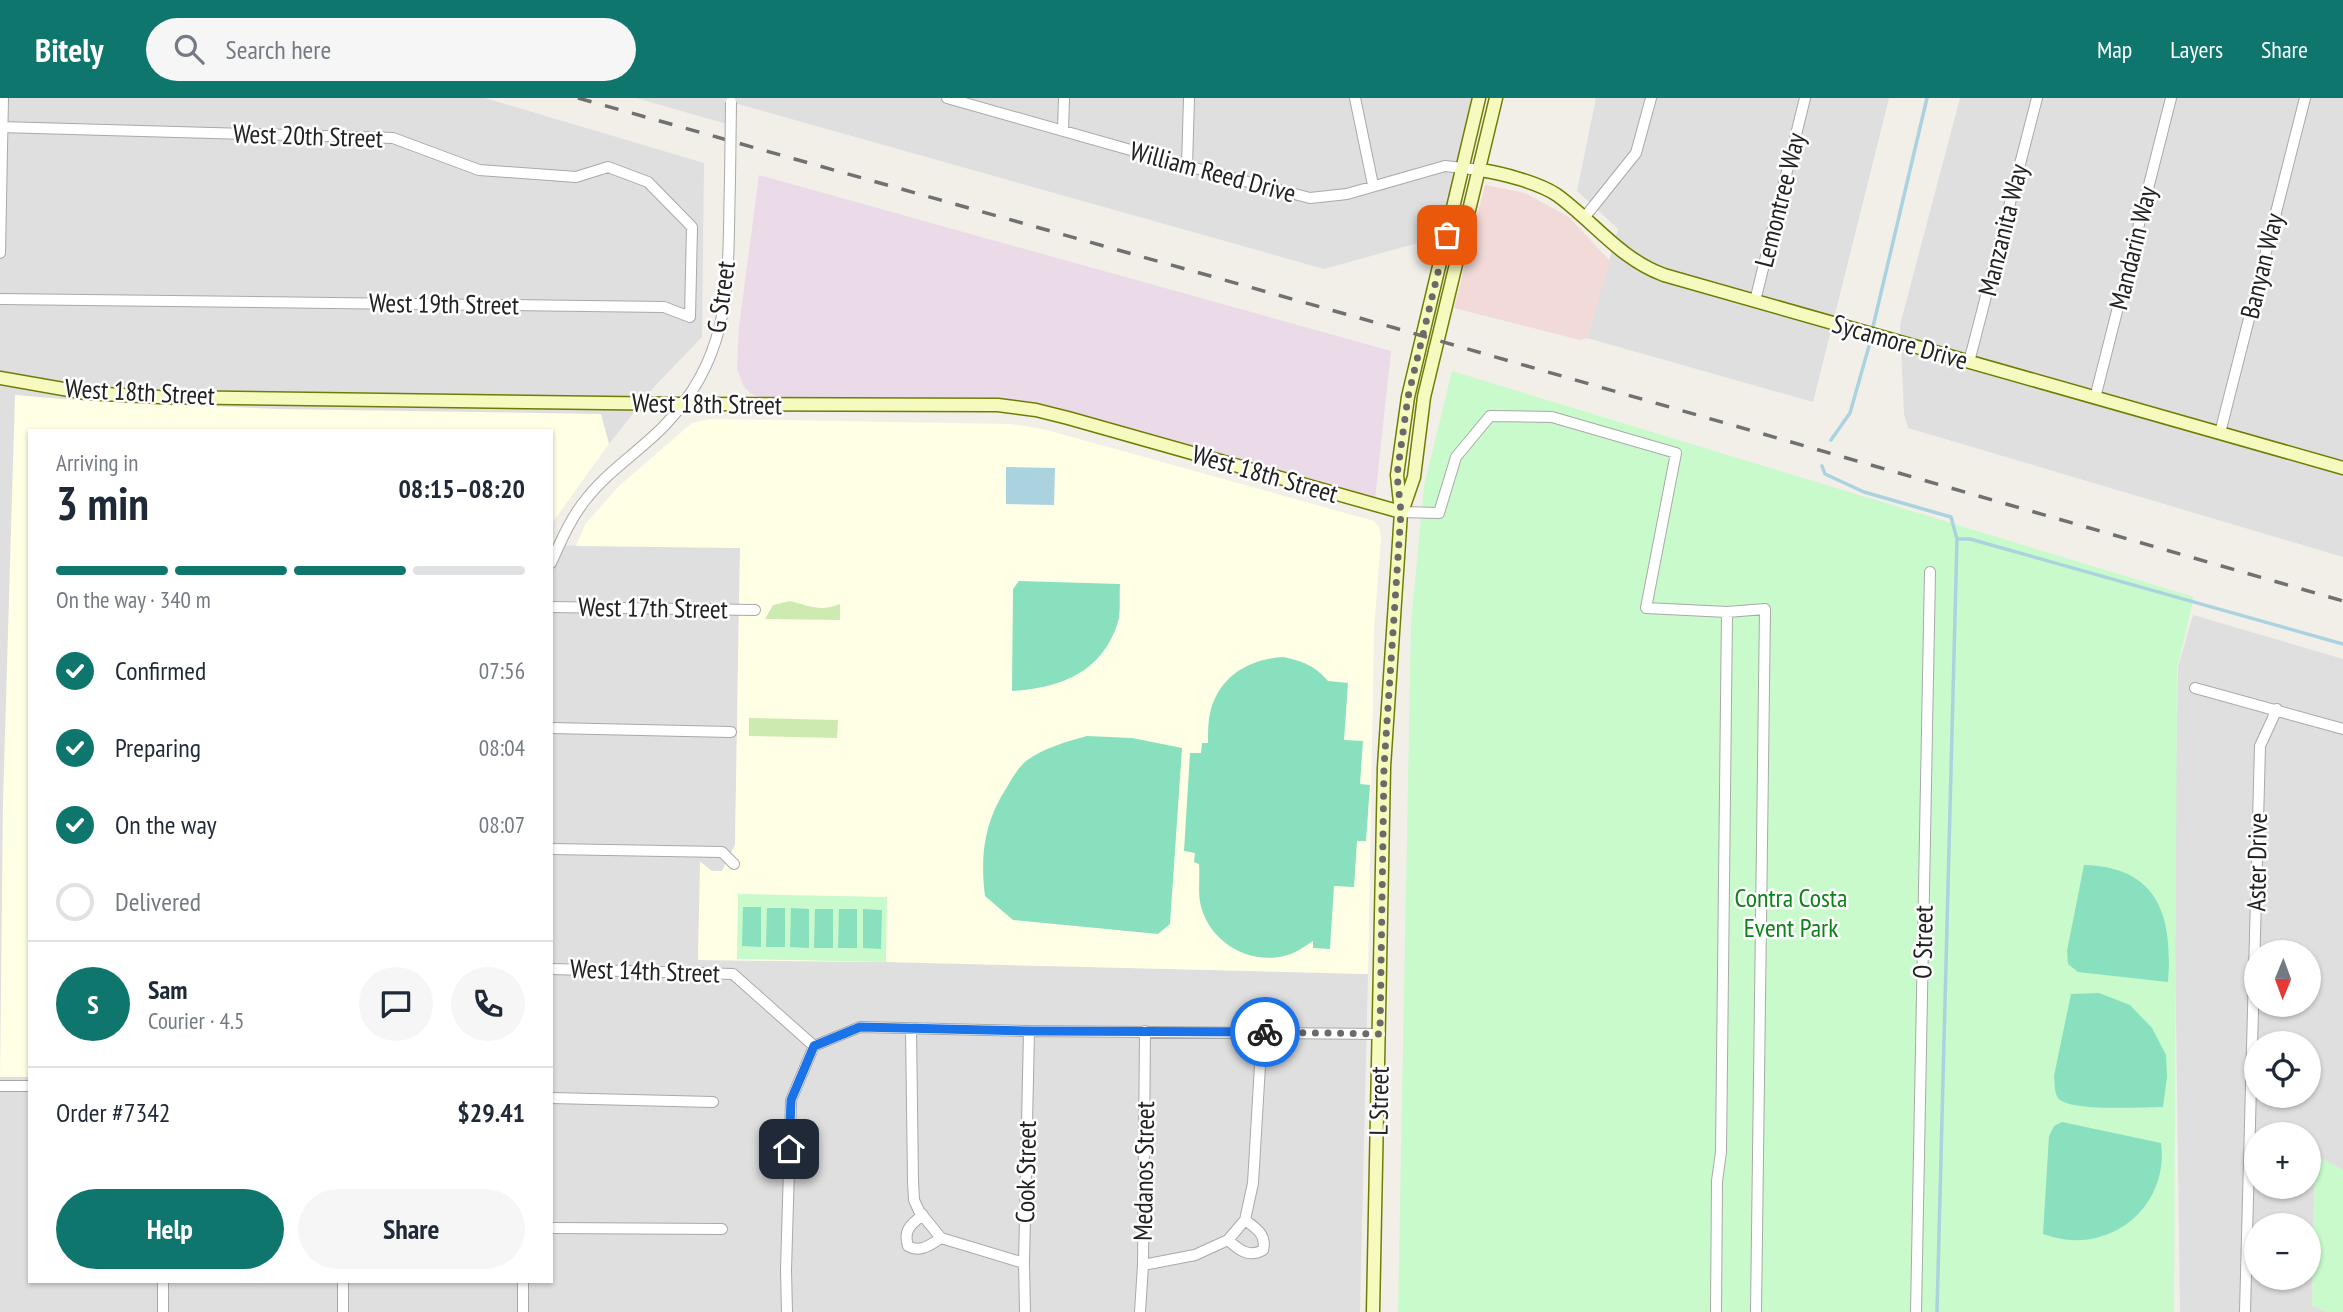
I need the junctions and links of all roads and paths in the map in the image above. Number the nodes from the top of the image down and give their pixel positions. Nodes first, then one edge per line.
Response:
1 (3, 98) edge
2 (947, 98) edge
3 (1064, 98) edge
4 (1188, 98) edge
5 (1355, 98) edge
6 (1479, 98) edge
7 (1496, 98) edge
8 (1651, 98) edge
9 (1805, 98) edge
10 (2037, 98) edge
11 (2171, 98) edge
12 (2305, 98) edge
13 (731, 100) edge
14 (1, 127) edge
15 (1063, 131) junction
16 (1187, 166) junction
17 (608, 167) joint
18 (1463, 168) junction
19 (1480, 170) junction
20 (1373, 185) junction
21 (1584, 218) junction
22 (0, 253) edge
23 (0, 299) edge
24 (1755, 301) junction
25 (1969, 362) junction
26 (0, 378) edge
27 (2095, 398) junction
28 (682, 404) junction
29 (2220, 433) junction
30 (2343, 468) edge
31 (1401, 512) junction
32 (553, 560) edge
33 (1930, 572) dead end
34 (553, 607) edge
35 (755, 610) dead end
36 (1727, 612) junction
37 (2195, 688) dead end
38 (2277, 709) junction
39 (553, 728) edge
40 (2343, 729) edge
41 (731, 732) dead end
42 (553, 849) edge
43 (734, 863) dead end
44 (553, 969) edge
45 (911, 1028) junction
46 (1029, 1031) junction
47 (1145, 1031) junction
48 (1262, 1032) junction
49 (1380, 1034) junction
50 (814, 1046) junction
51 (0, 1086) edge
52 (28, 1086) edge
53 (553, 1098) edge
54 (713, 1102) dead end
55 (923, 1215) junction
56 (1245, 1220) junction
57 (553, 1228) edge
58 (722, 1229) dead end
59 (941, 1238) junction
60 (1228, 1240) junction
61 (1024, 1264) junction
62 (1143, 1265) junction
63 (163, 1283) edge
64 (343, 1283) edge
65 (523, 1283) edge
66 (163, 1312) edge
67 (343, 1312) edge
68 (523, 1312) edge
69 (787, 1312) edge
70 (1026, 1312) edge
71 (1140, 1312) edge
72 (1373, 1312) edge
73 (1716, 1312) edge
74 (1756, 1312) edge
75 (1916, 1312) edge
76 (2245, 1312) edge

1 - 14 street
2 - 15 street, William Reed Drive
3 - 15 street
4 - 16 street
5 - 20 street
6 - 18 street, L Street
7 - 19 street, L Street
8 - 21 street
9 - 24 street, Lemontree Way
10 - 25 street, Manzanita Way
11 - 27 street, Mandarin Way
12 - 29 street, Banyan Way
13 - 28 street, G Street, bridge
14 - 17 street, West 20th Street
14 - 22 street
15 - 16 street, William Reed Drive
16 - 20 street, William Reed Drive
17 - 23 street, West 19th Street
18 - 19 street, William Reed Drive
18 - 20 street, William Reed Drive
18 - 31 street, L Street
19 - 21 street, Sycamore Drive
19 - 31 street, L Street
21 - 24 street, Sycamore Drive
24 - 25 street, Sycamore Drive
25 - 27 street, Sycamore Drive
26 - 28 street, West 18th Street
27 - 29 street, Sycamore Drive
28 - 31 street, West 18th Street
28 - 32 street, G Street
29 - 30 street, Sycamore Drive
31 - 36 street
31 - 49 street, L Street
33 - 75 street, O Street
34 - 35 street, West 17th Street
36 - 73 street
36 - 74 street
37 - 38 street
38 - 40 street
38 - 76 street, Aster Drive
39 - 41 street
42 - 43 street
44 - 50 street, West 14th Street
45 - 46 street
45 - 50 street
45 - 55 street
46 - 47 street
46 - 61 street, Cook Street
47 - 48 street
47 - 62 street, Medanos Street
48 - 49 street
48 - 56 street
49 - 72 street, L Street
50 - 69 street
51 - 52 street
53 - 54 street
55 - 59 street
55 - 59 street
56 - 60 street
56 - 60 street
57 - 58 street
59 - 61 street
60 - 62 street
61 - 70 street, Cook Street
62 - 71 street, Medanos Street
63 - 66 street
64 - 67 street
65 - 68 street

